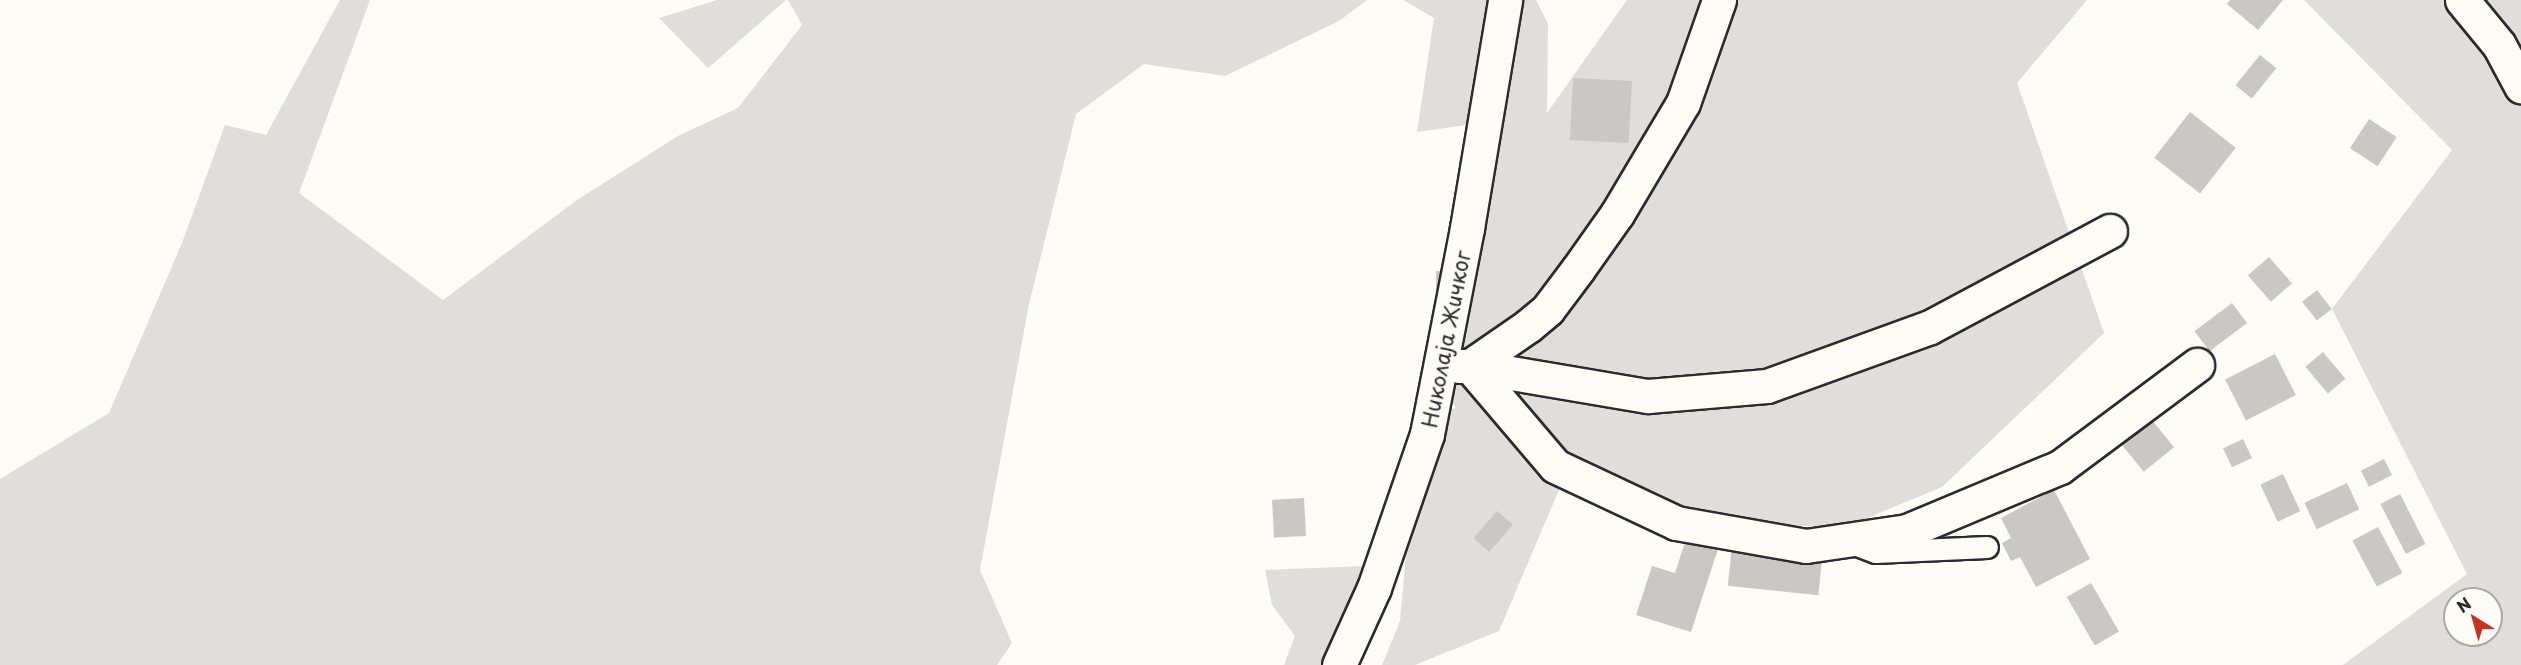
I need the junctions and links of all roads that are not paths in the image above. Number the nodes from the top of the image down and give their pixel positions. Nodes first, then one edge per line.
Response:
1 (1505, 0) edge
2 (1719, 0) edge
3 (2462, 0) edge
4 (2521, 86) edge
5 (2110, 231) dead end
6 (2197, 365) dead end
7 (1456, 367) junction
8 (1843, 540) junction
9 (1987, 547) dead end
10 (1340, 665) edge

1 - 7 street, Николаја Жичког
2 - 7 street
3 - 4 street
5 - 7 street
6 - 8 street
7 - 8 street
7 - 10 street, Николаја Жичког
8 - 9 lane

